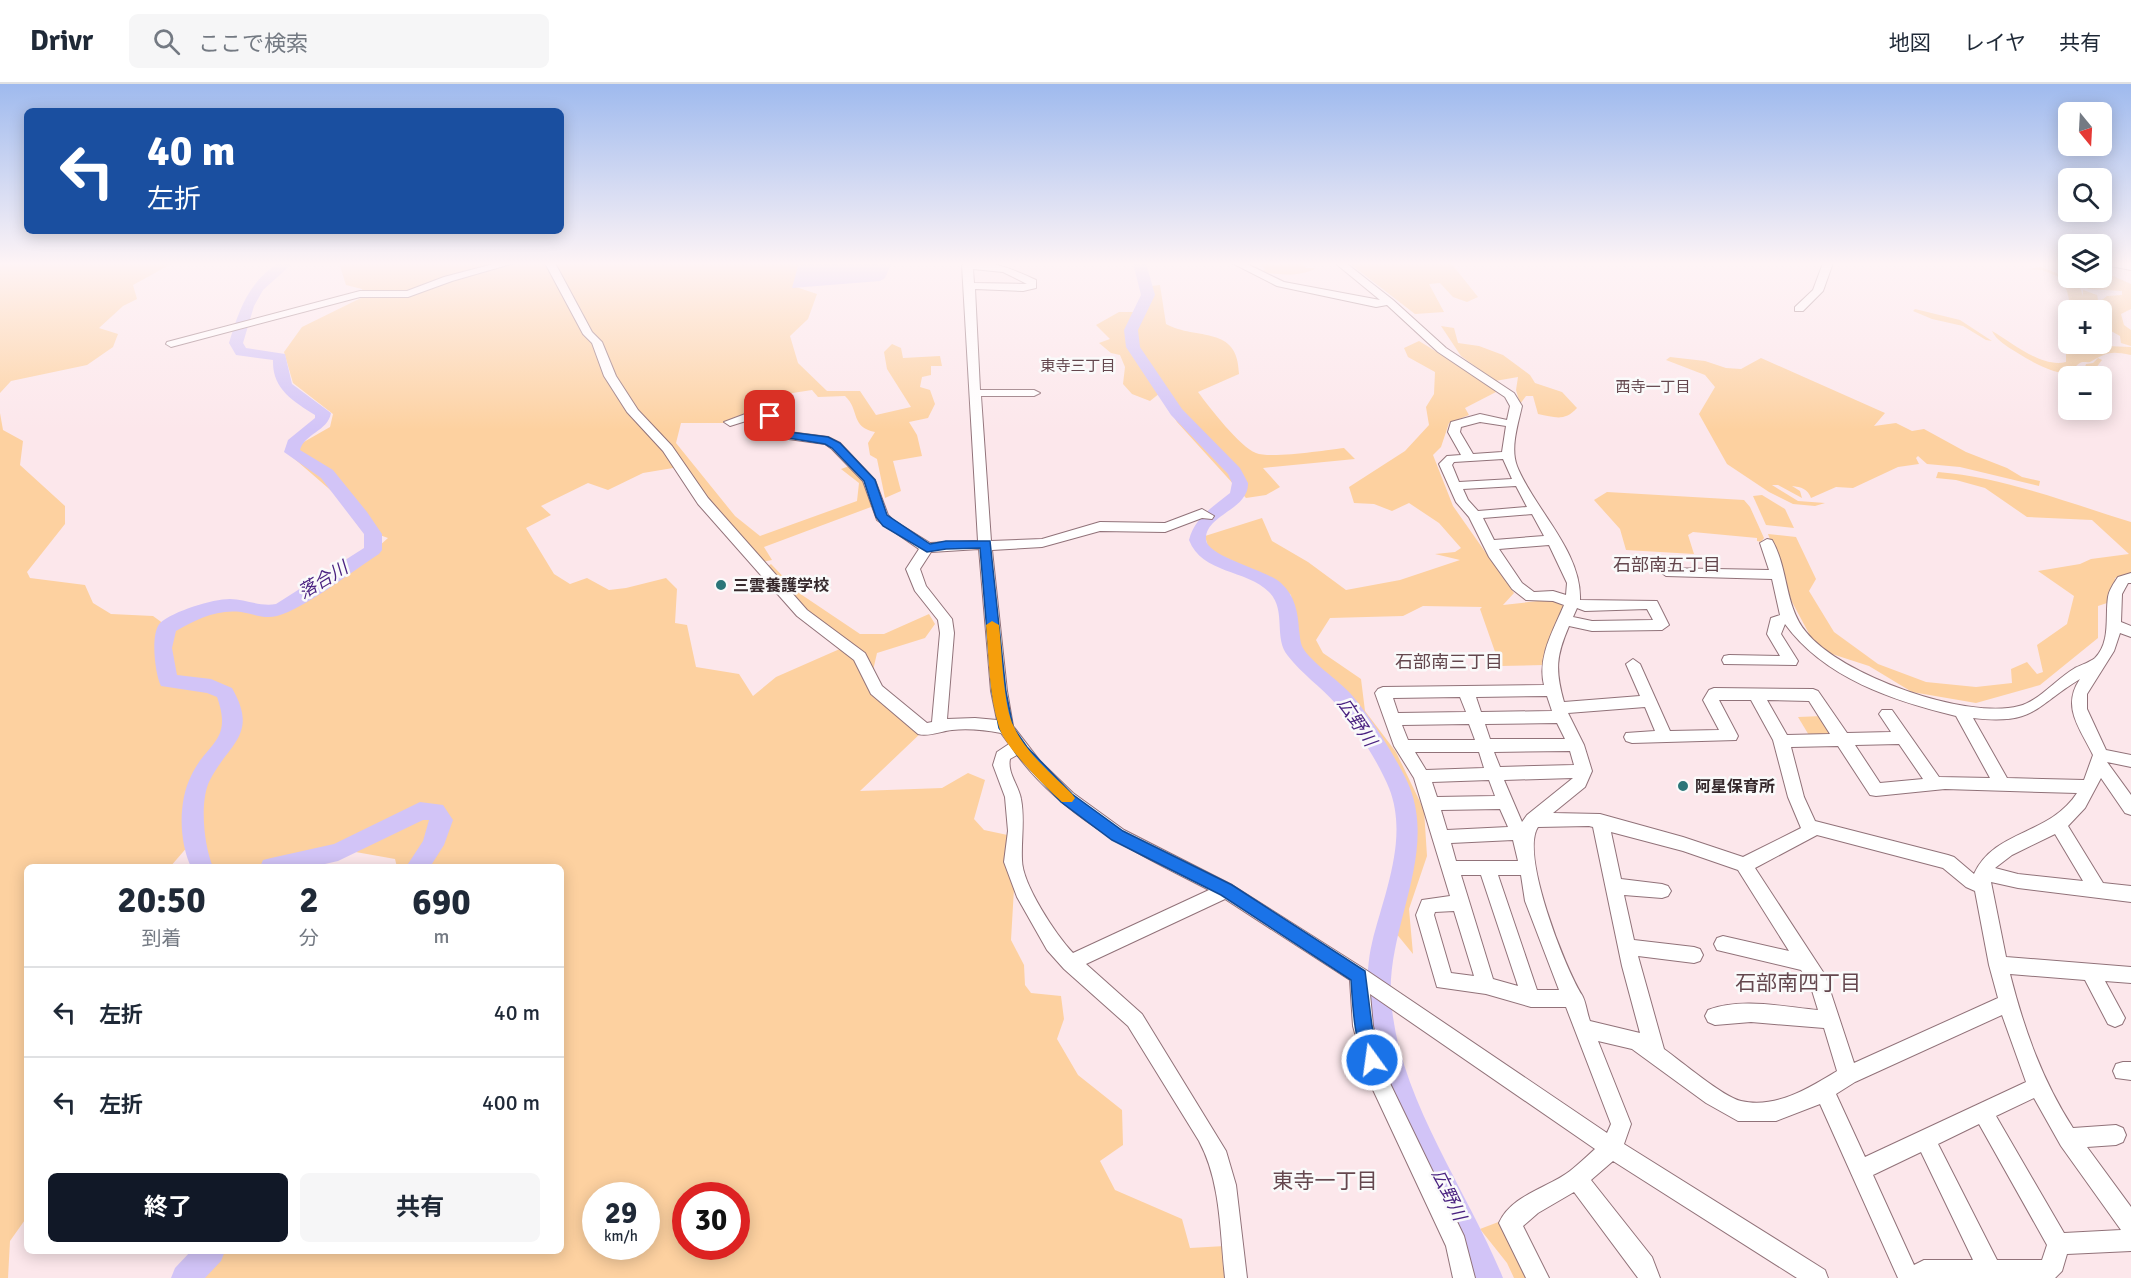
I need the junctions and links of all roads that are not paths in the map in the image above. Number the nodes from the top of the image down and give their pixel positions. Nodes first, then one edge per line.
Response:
1 (267, 319) edge
2 (580, 319) edge
3 (970, 319) edge
4 (1407, 319) edge
5 (171, 344) dead end
6 (975, 393) junction
7 (1034, 393) dead end
8 (730, 422) dead end
9 (1512, 424) junction
10 (1508, 455) junction
11 (1469, 458) junction
12 (1519, 482) junction
13 (1456, 486) junction
14 (1535, 510) junction
15 (1475, 515) junction
16 (1207, 516) dead end
17 (1553, 540) junction
18 (1767, 543) dead end
19 (986, 544) junction
20 (1490, 545) junction
21 (927, 548) junction
22 (1666, 571) dead end
23 (1777, 575) junction
24 (2131, 578) edge
25 (1573, 601) junction
26 (1787, 618) junction
27 (1565, 620) junction
28 (2115, 626) junction
29 (2131, 632) edge
30 (1729, 660) dead end
31 (2100, 662) junction
32 (1633, 664) dead end
33 (1552, 690) junction
34 (1466, 691) junction
35 (1756, 695) junction
36 (1650, 701) junction
37 (1560, 712) junction
38 (1962, 712) junction
39 (1887, 714) dead end
40 (1474, 717) junction
41 (1391, 719) junction
42 (939, 725) junction
43 (1006, 728) junction
44 (1665, 736) junction
45 (1632, 737) dead end
46 (1903, 738) junction
47 (1843, 740) junction
48 (1782, 741) junction
49 (1484, 745) junction
50 (1576, 745) junction
51 (1018, 746) junction
52 (1402, 746) junction
53 (2100, 759) junction
54 (2131, 761) edge
55 (1584, 771) junction
56 (1494, 774) junction
57 (1422, 776) junction
58 (1935, 784) junction
59 (2002, 785) junction
60 (2089, 787) junction
61 (1505, 802) junction
62 (1430, 804) junction
63 (2131, 808) edge
64 (1533, 820) junction
65 (1600, 821) junction
66 (2058, 825) junction
67 (1810, 829) junction
68 (1442, 837) junction
69 (1520, 840) junction
70 (1744, 865) junction
71 (1451, 868) junction
72 (1487, 868) junction
73 (1528, 868) junction
74 (1983, 880) junction
75 (1614, 886) junction
76 (1226, 890) junction
77 (2098, 890) junction
78 (1662, 891) dead end
79 (2131, 894) edge
80 (1462, 903) junction
81 (1723, 944) dead end
82 (1627, 947) junction
83 (1694, 955) dead end
84 (1070, 963) junction
85 (1807, 963) junction
86 (1998, 965) junction
87 (2090, 972) junction
88 (2131, 975) edge
89 (1362, 979) junction
90 (1486, 986) junction
91 (1531, 998) junction
92 (1574, 999) junction
93 (2008, 1003) junction
94 (1715, 1016) dead end
95 (2115, 1018) dead end
96 (1830, 1020) junction
97 (1586, 1029) junction
98 (1655, 1053) junction
99 (1848, 1075) junction
100 (2038, 1086) junction
101 (1824, 1090) junction
102 (1983, 1112) junction
103 (2116, 1135) dead end
104 (2069, 1138) junction
105 (1925, 1139) junction
106 (1612, 1148) junction
107 (1860, 1170) junction
108 (1577, 1179) junction
109 (2128, 1212) edge
110 (2131, 1240) edge
111 (2058, 1244) junction
112 (1990, 1270) junction
113 (1236, 1278) edge
114 (1464, 1278) edge
115 (1538, 1278) edge
116 (1649, 1278) edge
117 (1817, 1278) edge
118 (1909, 1278) edge
119 (1917, 1278) edge

1 - 5 street
2 - 42 street
3 - 6 street
4 - 9 street
6 - 7 street
6 - 19 street
8 - 21 street
9 - 10 street
9 - 11 street
10 - 11 street
10 - 12 street
11 - 13 street
12 - 13 street
12 - 14 street
13 - 15 street
14 - 15 street
14 - 17 street
15 - 20 street
16 - 19 street
17 - 20 street
17 - 25 street
18 - 23 street
19 - 21 street
19 - 43 street
20 - 25 street
21 - 42 street
22 - 23 street
23 - 26 street
24 - 28 street
25 - 27 street
25 - 27 street
26 - 30 street
26 - 38 street
27 - 33 street
28 - 29 street
28 - 31 street
31 - 38 street
31 - 53 street
32 - 36 street
33 - 34 street
33 - 37 street
34 - 40 street
34 - 41 street
35 - 44 street
35 - 47 street
35 - 48 street
36 - 37 street
36 - 44 street
37 - 40 street
37 - 50 street
38 - 59 street
39 - 46 street
40 - 41 street
40 - 49 street
41 - 52 street
42 - 43 street
43 - 51 street
44 - 45 street
46 - 47 street
46 - 58 street
47 - 48 street
47 - 58 street
48 - 67 street
49 - 50 street
49 - 52 street
49 - 56 street
50 - 55 street
51 - 76 street
51 - 84 street
52 - 57 street
53 - 54 street
53 - 60 street
53 - 63 street
55 - 56 street
55 - 64 street
56 - 57 street
56 - 61 street
57 - 62 street
58 - 59 street
59 - 60 street
60 - 66 street
61 - 62 street
61 - 69 street
62 - 68 street
64 - 65 street
64 - 69 street
65 - 70 street
65 - 75 street
66 - 74 street
66 - 77 street
67 - 70 street
67 - 74 street
68 - 69 street
68 - 71 street
69 - 73 street
70 - 85 street
71 - 72 street
71 - 80 street
72 - 73 street
72 - 91 street
73 - 92 street
74 - 77 street
74 - 86 street
75 - 78 street
75 - 82 street
76 - 84 street
76 - 89 street
77 - 79 street
80 - 90 street
80 - 90 street
81 - 85 street
82 - 83 street
82 - 98 street
84 - 113 street
85 - 96 street
86 - 87 street
86 - 93 street
87 - 88 street
87 - 95 street
89 - 106 street
89 - 114 street
90 - 91 street
91 - 92 street
92 - 97 street
93 - 99 street
93 - 100 street
94 - 96 street
96 - 99 street
97 - 98 street
97 - 106 street
98 - 101 street
99 - 101 street
100 - 102 street
100 - 104 street
101 - 107 street
102 - 105 street
102 - 111 street
103 - 104 street
104 - 109 street
105 - 107 street
105 - 112 street
106 - 108 street
106 - 117 street
107 - 118 street
108 - 115 street
108 - 116 street
110 - 111 street
111 - 112 street
112 - 119 street

